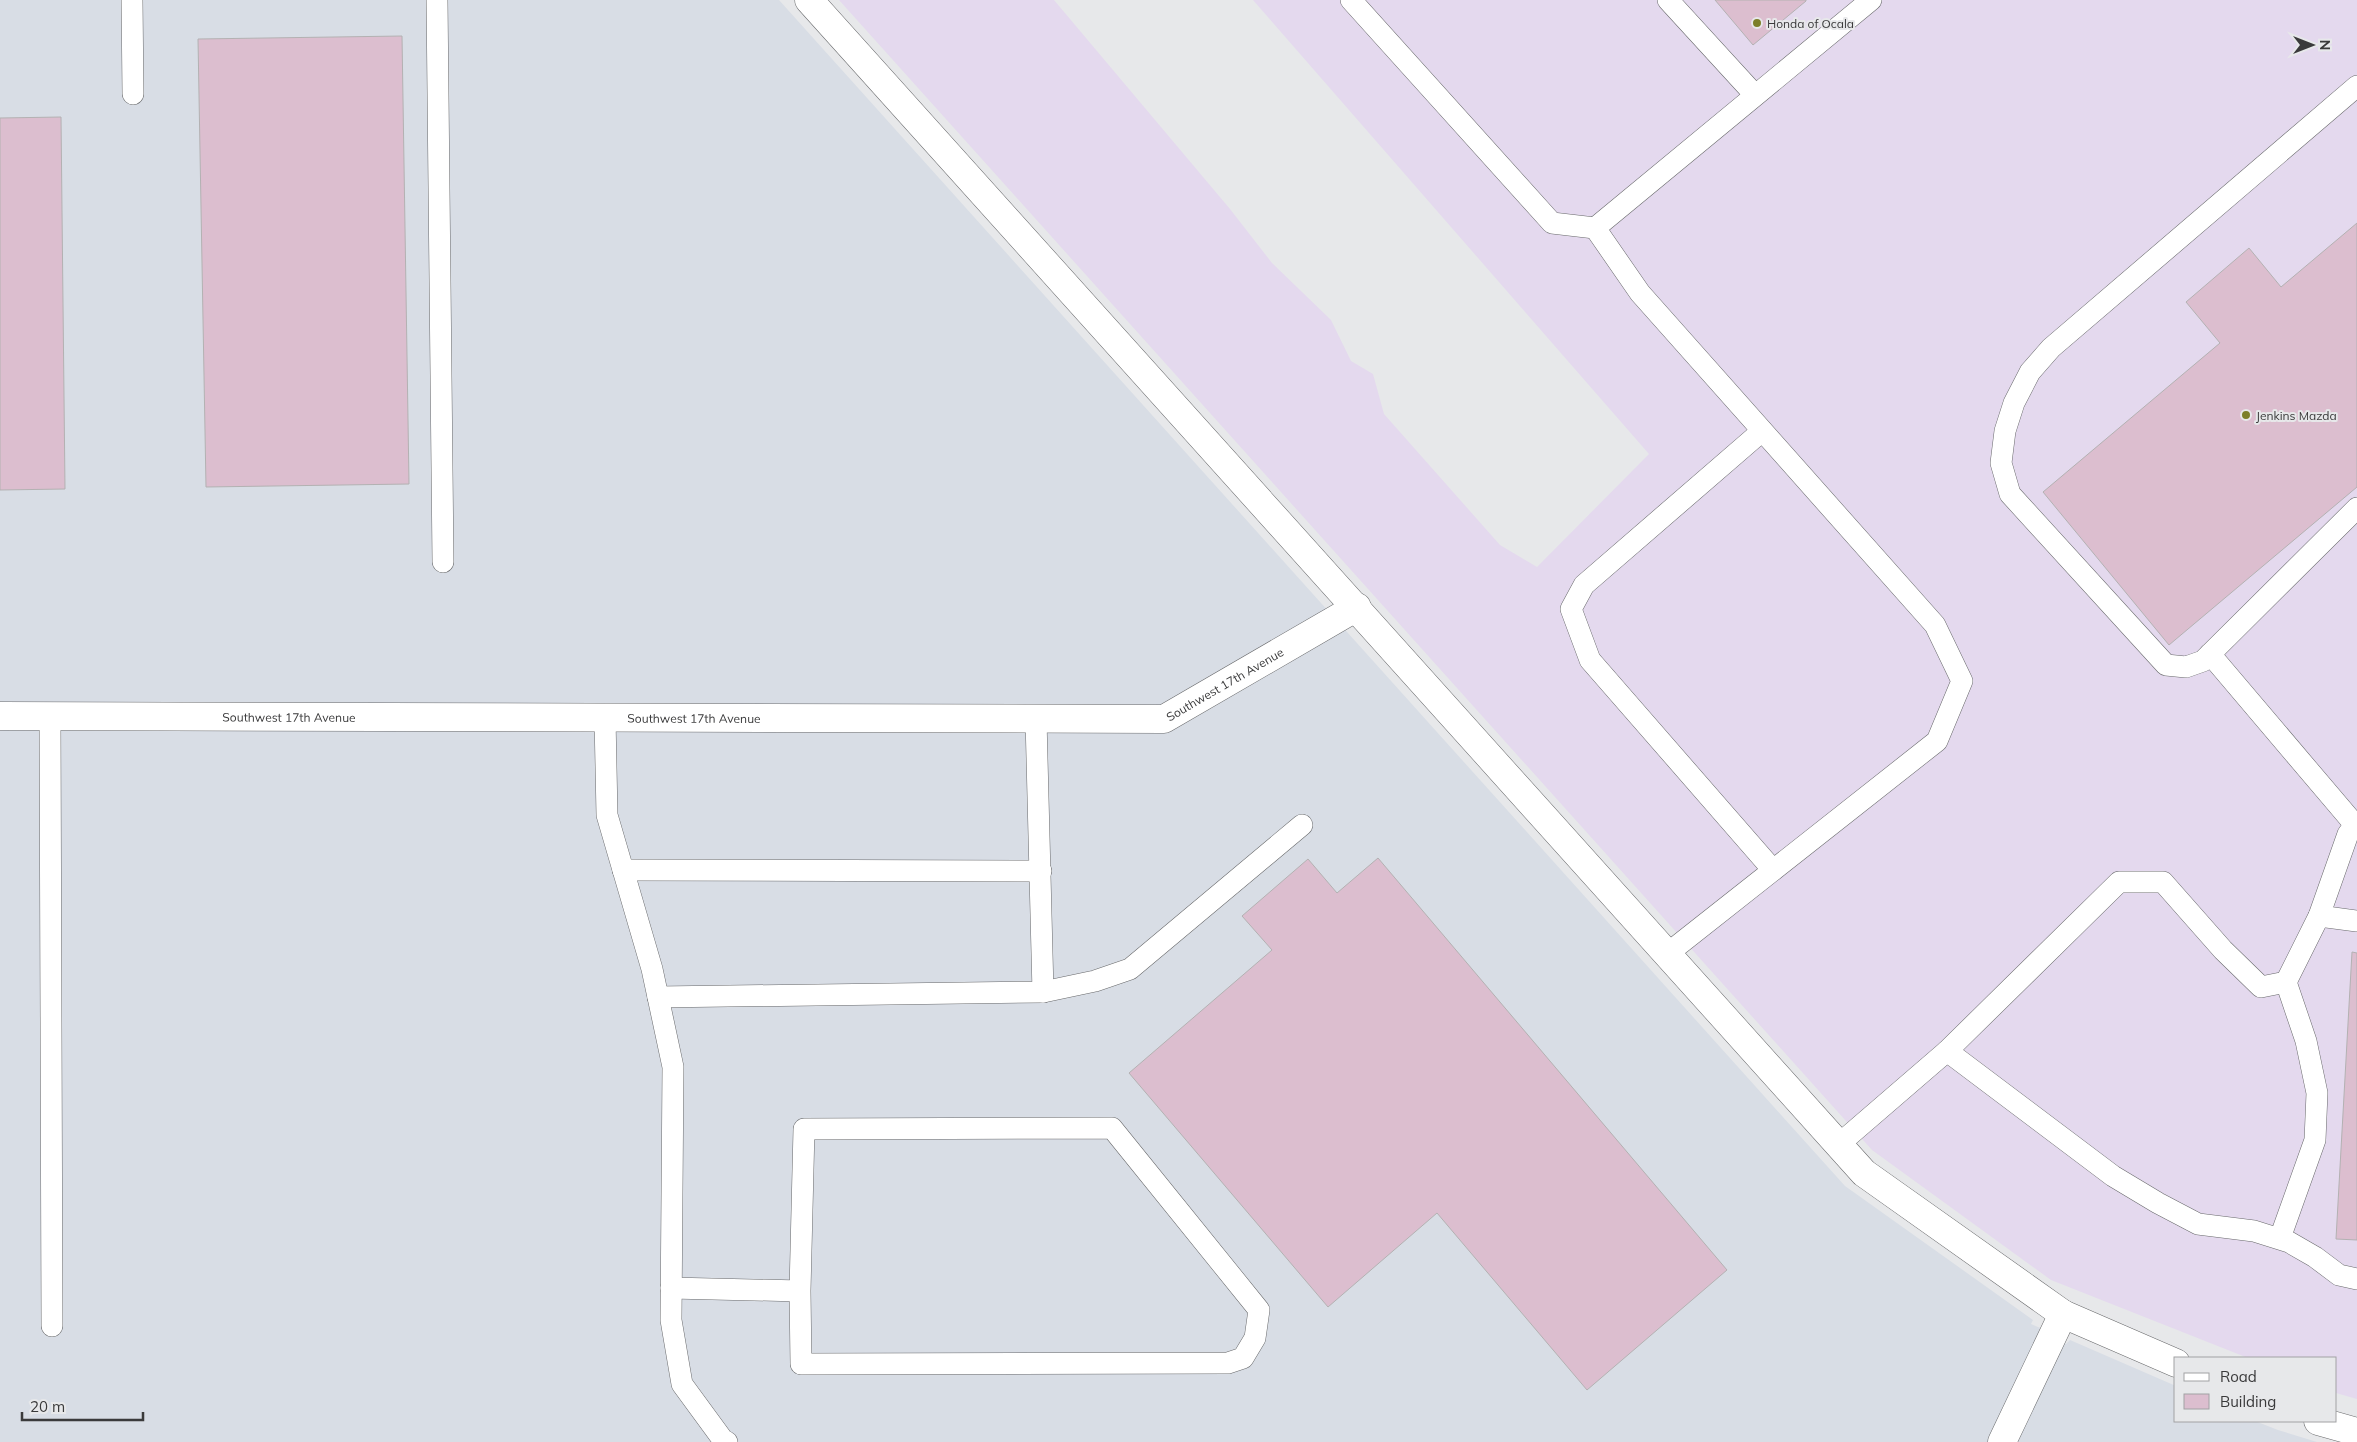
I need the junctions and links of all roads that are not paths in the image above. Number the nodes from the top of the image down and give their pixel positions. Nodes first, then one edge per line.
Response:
1 (132, 0) edge
2 (437, 0) edge
3 (809, 0) edge
4 (1352, 0) edge
5 (1668, 0) edge
6 (1871, 0) edge
7 (2356, 88) edge
8 (133, 94) dead end
9 (1755, 96) junction
10 (1595, 228) junction
11 (1762, 431) junction
12 (2357, 508) edge
13 (443, 562) dead end
14 (1357, 607) junction
15 (2210, 654) junction
16 (0, 716) edge
17 (50, 716) junction
18 (604, 718) junction
19 (1036, 719) junction
20 (2356, 824) edge
21 (1302, 825) dead end
22 (623, 870) junction
23 (1772, 870) junction
24 (1041, 871) junction
25 (2319, 916) junction
26 (2357, 921) edge
27 (1666, 954) junction
28 (2286, 982) junction
29 (1043, 992) junction
30 (658, 997) junction
31 (1947, 1051) junction
32 (1838, 1145) junction
33 (2280, 1238) junction
34 (2348, 1277) edge
35 (671, 1288) junction
36 (800, 1291) junction
37 (2063, 1314) junction
38 (52, 1326) dead end
39 (2174, 1362) edge
40 (2322, 1422) edge
41 (2357, 1432) edge
42 (727, 1442) edge
43 (2002, 1442) edge

1 - 8 lane
2 - 13 lane
3 - 14 main road
4 - 10 lane
5 - 9 lane
6 - 9 lane
7 - 15 lane
9 - 10 lane
10 - 11 lane
11 - 23 lane
11 - 23 lane
12 - 15 lane
14 - 19 main road, Southwest 17th Avenue
14 - 27 main road
15 - 20 lane
16 - 17 main road, Southwest 17th Avenue
17 - 18 main road, Southwest 17th Avenue
17 - 38 lane
18 - 19 main road, Southwest 17th Avenue
18 - 22 lane
19 - 24 lane
20 - 25 lane
21 - 29 lane
22 - 24 lane
22 - 30 lane
23 - 27 lane
24 - 29 lane
25 - 26 lane
25 - 28 lane
27 - 32 main road
28 - 31 lane
28 - 33 lane
29 - 30 lane
30 - 35 lane
31 - 32 lane
31 - 33 lane
32 - 37 main road
33 - 34 lane
35 - 36 lane
35 - 42 lane
36 - 36 lane
37 - 39 main road
37 - 43 main road
40 - 41 main road

